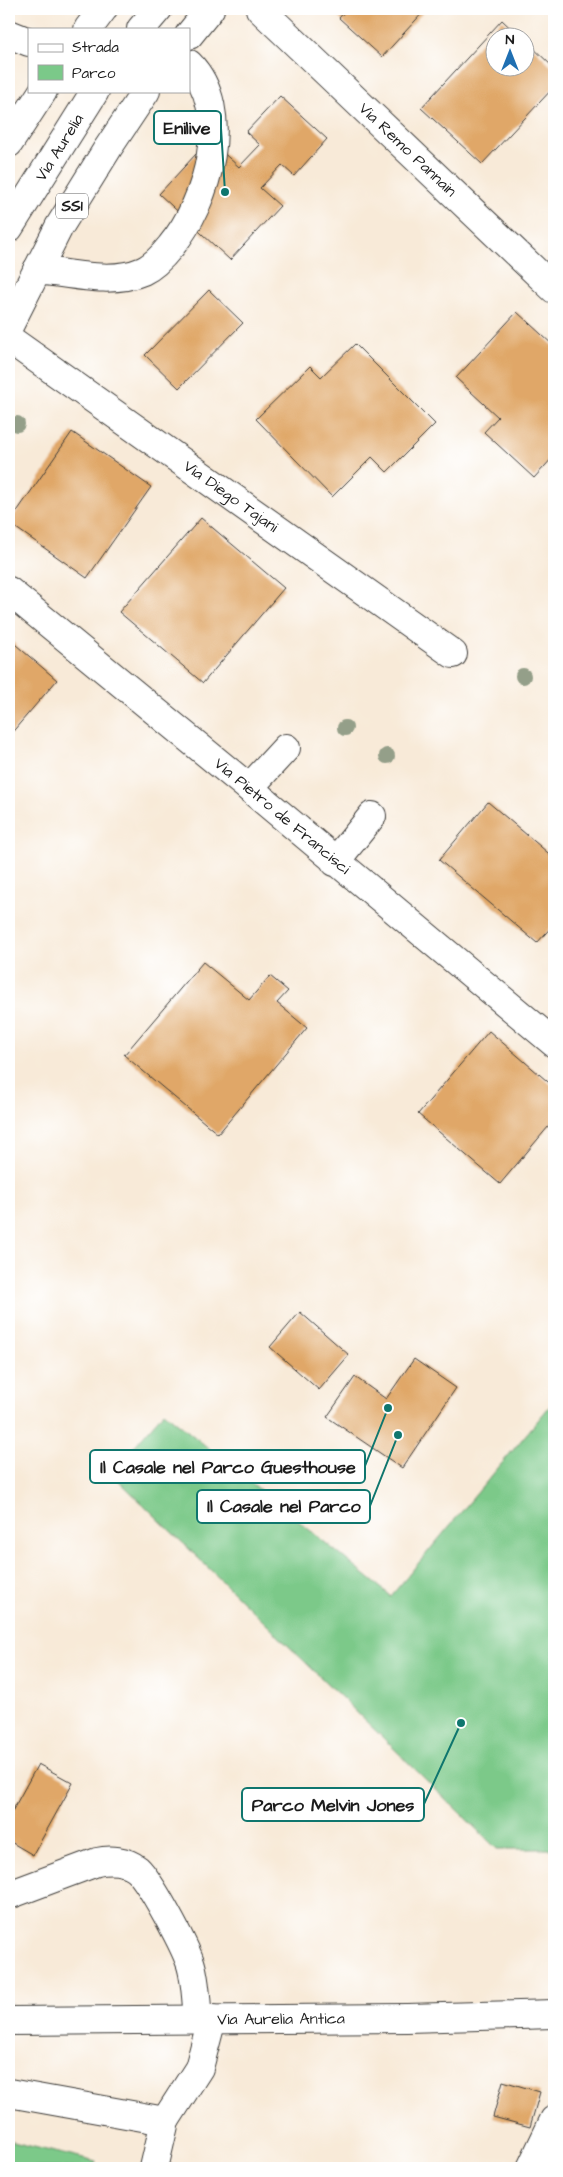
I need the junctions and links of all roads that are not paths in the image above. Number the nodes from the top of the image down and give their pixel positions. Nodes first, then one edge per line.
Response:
1 (103, 9) edge
2 (158, 9) edge
3 (210, 9) edge
4 (260, 9) edge
5 (89, 28) edge
6 (142, 28) edge
7 (9, 34) edge
8 (190, 34) edge
9 (28, 42) edge
10 (190, 65) edge
11 (42, 92) edge
12 (94, 92) edge
13 (145, 92) edge
14 (9, 143) edge
15 (9, 228) edge
16 (37, 270) junction
17 (554, 289) edge
18 (9, 326) edge
19 (9, 339) edge
20 (9, 591) edge
21 (453, 654) dead end
22 (286, 748) dead end
23 (249, 788) junction
24 (372, 816) dead end
25 (335, 862) junction
26 (554, 1043) edge
27 (9, 1894) edge
28 (554, 2014) edge
29 (205, 2019) junction
30 (9, 2021) edge
31 (9, 2093) edge
32 (554, 2120) edge
33 (165, 2121) junction
34 (154, 2168) edge
35 (531, 2168) edge

1 - 5 street
2 - 6 street
3 - 8 street
4 - 17 street, Via Remo Pannain
7 - 9 street
10 - 16 street
11 - 14 street
12 - 15 street, Via Aurelia / SS1
13 - 16 street, SS1
16 - 18 street, SS1
19 - 21 street, Via Diego Tajani
20 - 23 street, Via Pietro de Francisci
22 - 23 street
23 - 25 street, Via Pietro de Francisci
24 - 25 street
25 - 26 street, Via Pietro de Francisci
27 - 29 street
28 - 29 street, Via Aurelia Antica
29 - 30 street, Via Aurelia Antica
29 - 33 street
31 - 33 street
32 - 35 street
33 - 34 street

